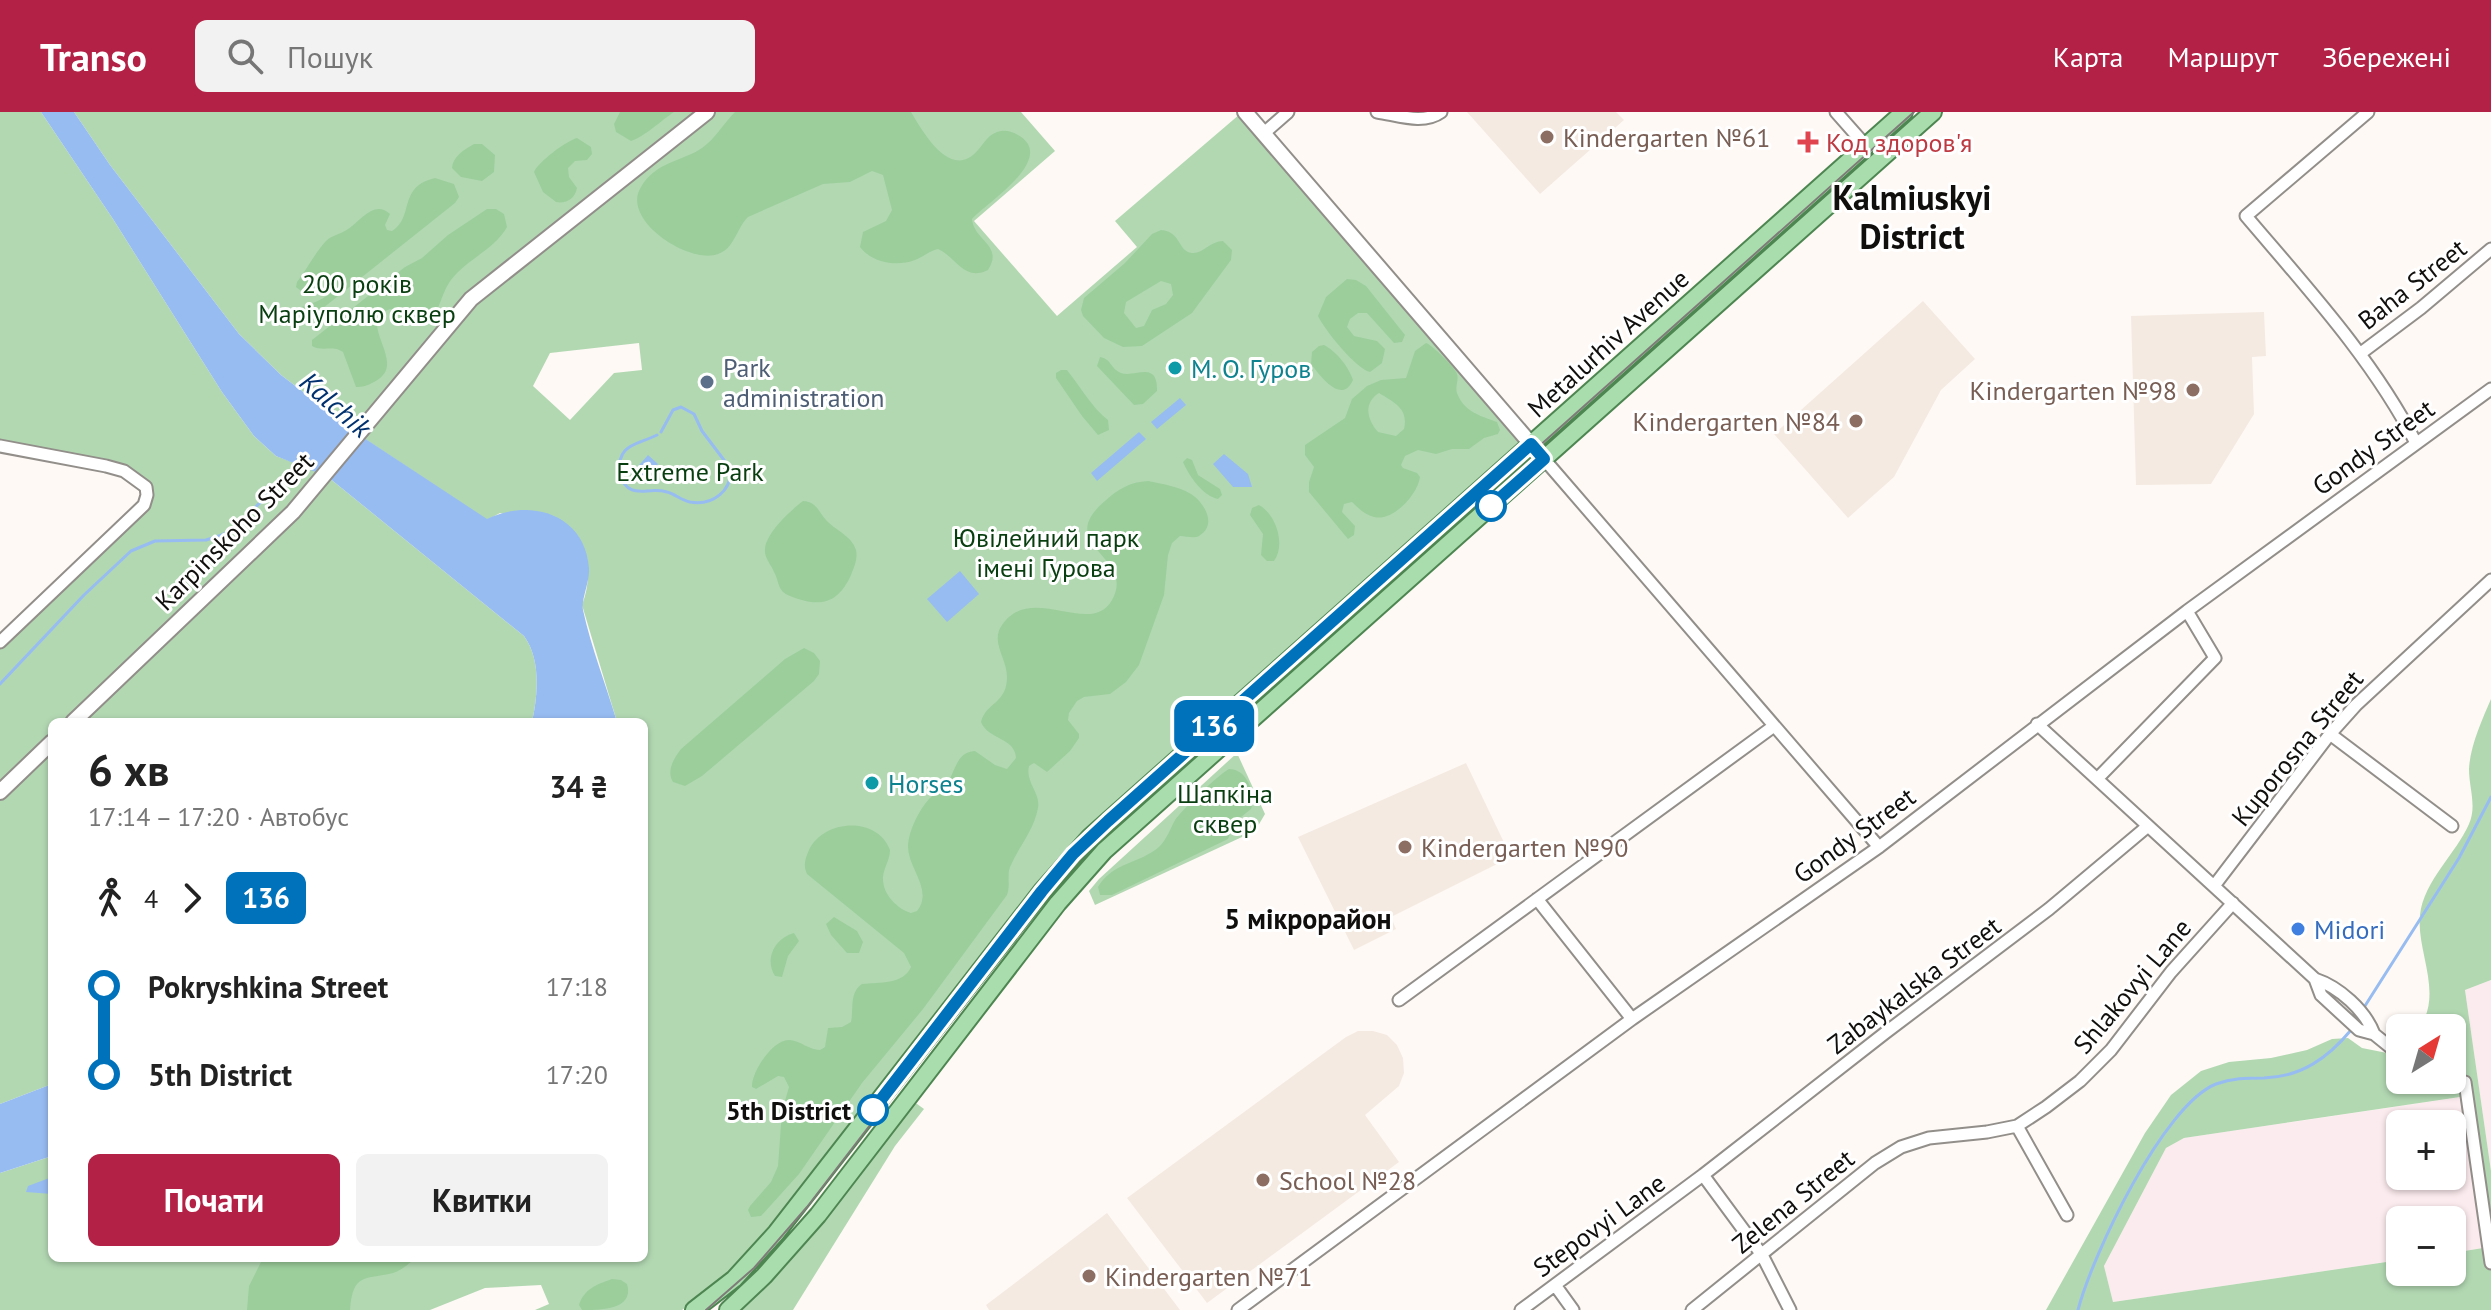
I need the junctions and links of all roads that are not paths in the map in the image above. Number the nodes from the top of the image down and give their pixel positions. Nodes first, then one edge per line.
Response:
1 (707, 112) edge
2 (1245, 112) edge
3 (1288, 112) edge
4 (1377, 112) edge
5 (1441, 112) edge
6 (1836, 112) edge
7 (1904, 112) edge
8 (1933, 112) edge
9 (2368, 112) edge
10 (1263, 134) junction
11 (1866, 146) junction
12 (1879, 161) junction
13 (2491, 249) edge
14 (2361, 353) junction
15 (2491, 389) edge
16 (2416, 443) junction
17 (1531, 444) junction
18 (0, 446) edge
19 (1544, 459) junction
20 (2491, 580) edge
21 (2187, 611) junction
22 (0, 642) edge
23 (77, 718) edge
24 (2037, 724) junction
25 (1774, 726) junction
26 (2330, 734) junction
27 (48, 746) edge
28 (2097, 779) junction
29 (0, 792) edge
30 (2148, 826) junction
31 (2452, 826) dead end
32 (1879, 847) junction
33 (2214, 886) junction
34 (1537, 899) junction
35 (2233, 903) junction
36 (2315, 979) junction
37 (1399, 1000) dead end
38 (1632, 1019) junction
39 (2374, 1034) junction
40 (2386, 1044) edge
41 (2466, 1089) edge
42 (2017, 1126) junction
43 (1929, 1138) joint
44 (1703, 1175) junction
45 (2067, 1215) dead end
46 (1762, 1255) junction
47 (2491, 1263) edge
48 (1555, 1285) junction
49 (694, 1310) edge
50 (728, 1310) edge
51 (1238, 1310) edge
52 (1521, 1310) edge
53 (1573, 1310) edge
54 (1692, 1310) edge
55 (1790, 1310) edge

1 - 23 street, Karpinskoho Street
2 - 10 street
3 - 10 street
4 - 5 street
6 - 11 street
7 - 11 main road, Metalurhiv Avenue
8 - 12 main road, Metalurhiv Avenue
9 - 14 street
10 - 17 street
11 - 12 main road
11 - 17 main road, Metalurhiv Avenue
12 - 19 main road, Metalurhiv Avenue
13 - 14 street, Baha Street
14 - 16 street
15 - 16 street, Gondy Street
16 - 21 street, Gondy Street
17 - 19 main road
17 - 49 main road, Metalurhiv Avenue
18 - 22 street
19 - 25 street
19 - 50 main road, Metalurhiv Avenue
20 - 26 street, Kuporosna Street
21 - 24 street, Gondy Street
21 - 28 street
24 - 28 street
24 - 32 street, Gondy Street
25 - 32 street
25 - 34 street
26 - 31 street
26 - 33 street, Kuporosna Street
27 - 29 street
28 - 30 street
30 - 33 street
30 - 44 street, Zabaykalska Street
32 - 38 street, Gondy Street
33 - 35 street
34 - 37 street
34 - 38 street
35 - 36 street
35 - 42 street, Shlakovyi Lane
36 - 39 street
36 - 39 street
38 - 51 street, Gondy Street
39 - 40 street
41 - 47 street
42 - 43 street, Shlakovyi Lane
42 - 45 street
43 - 46 street, Zelena Street
44 - 46 street
44 - 48 street, Stepovyi Lane
46 - 54 street, Zelena Street
46 - 55 street
48 - 52 street, Stepovyi Lane
48 - 53 street

